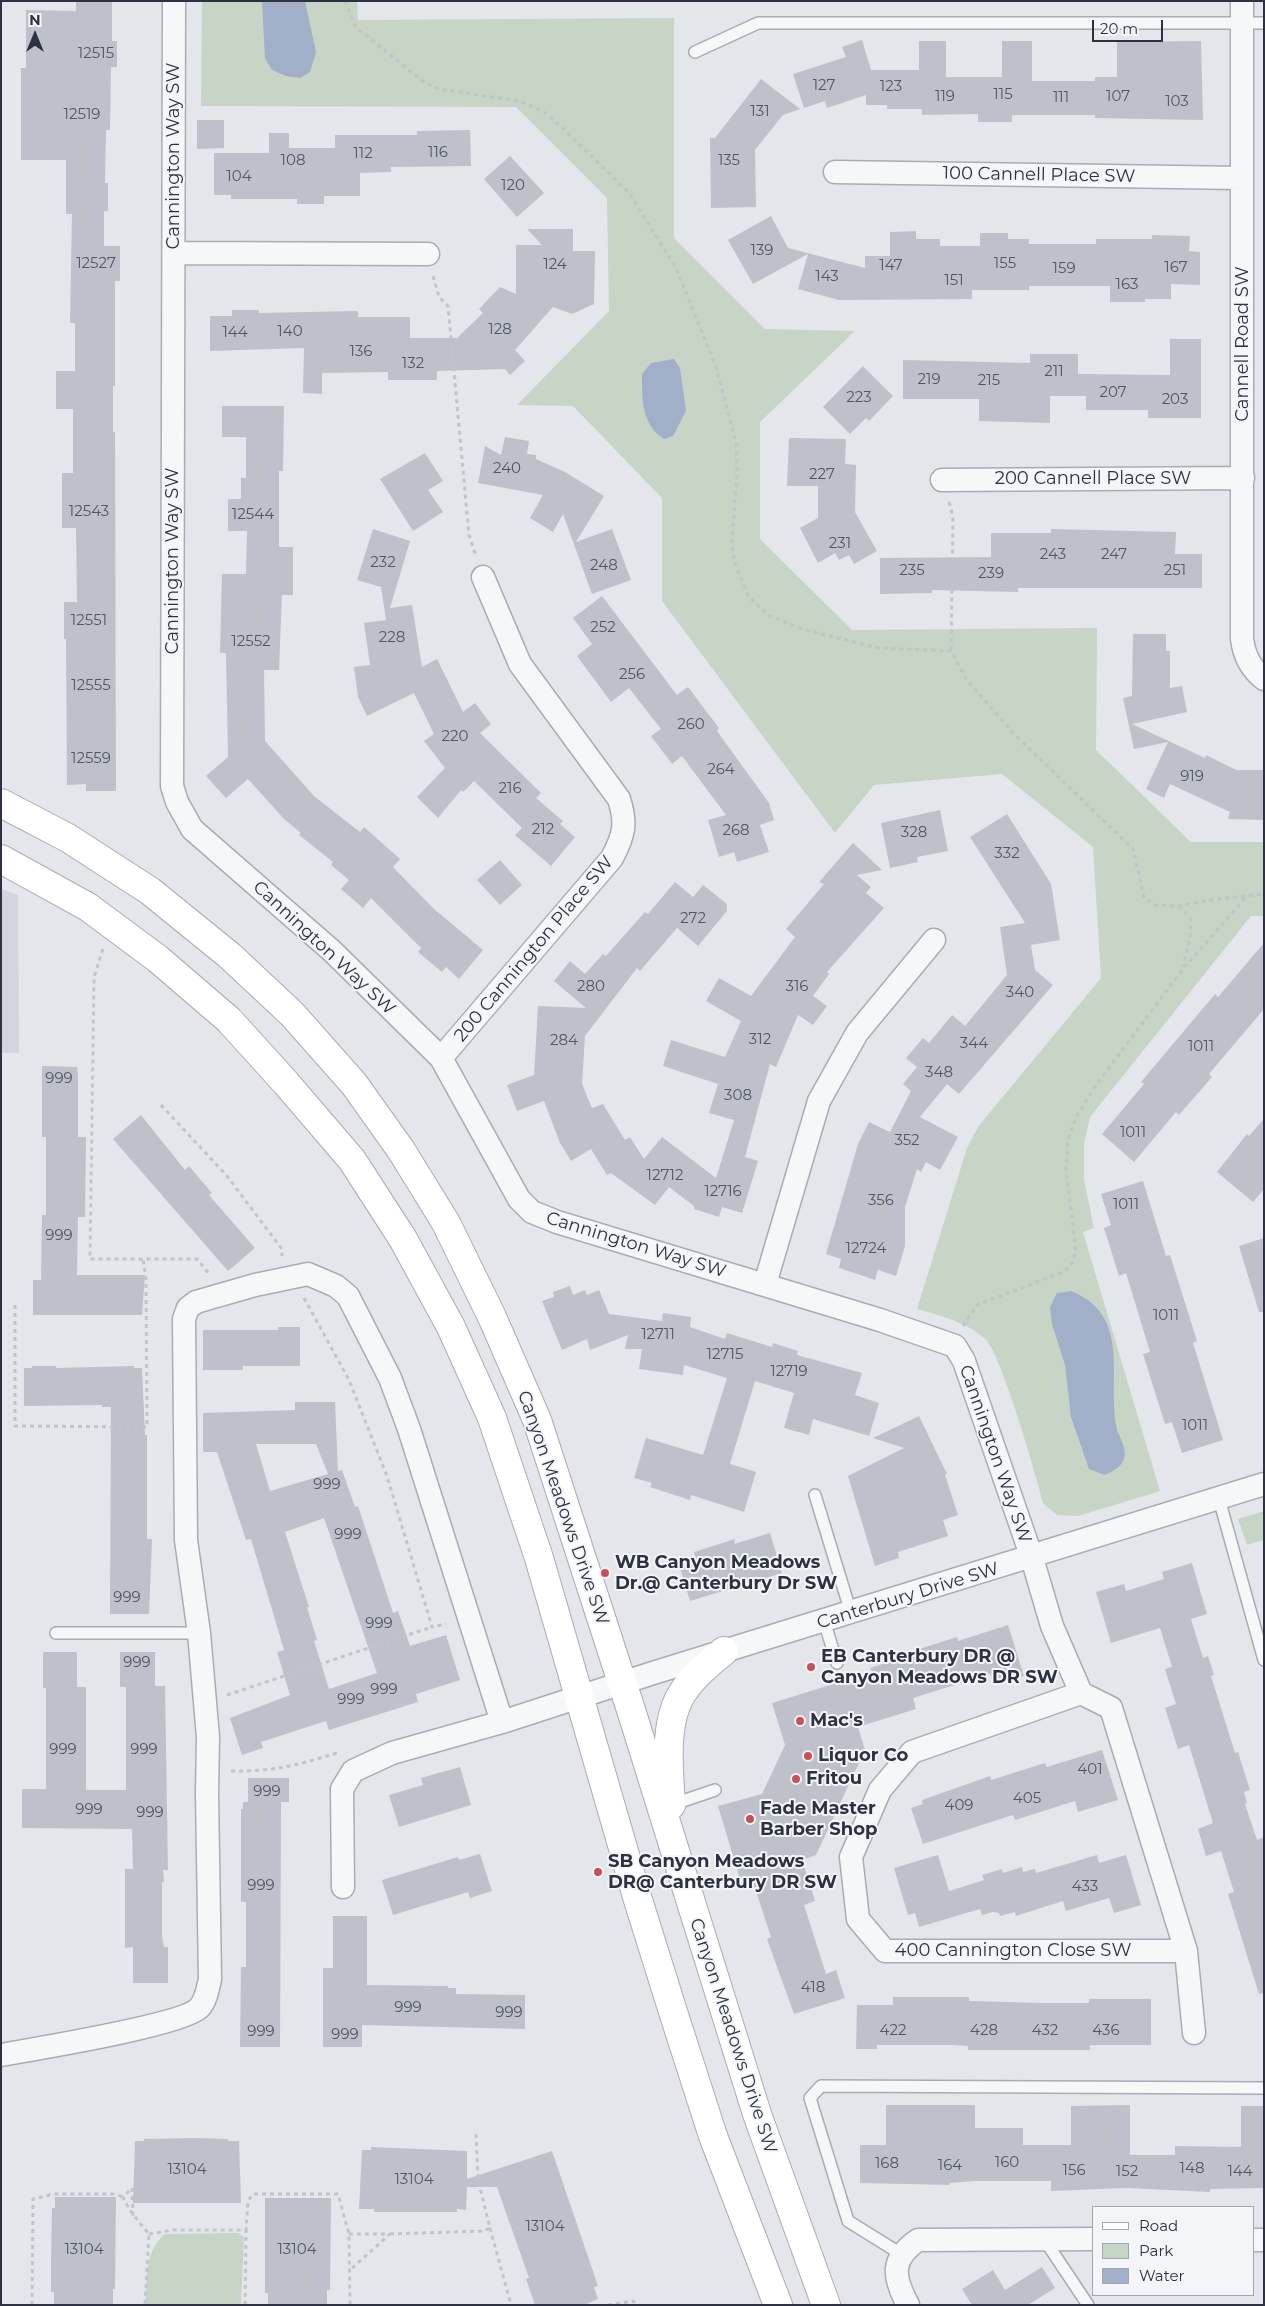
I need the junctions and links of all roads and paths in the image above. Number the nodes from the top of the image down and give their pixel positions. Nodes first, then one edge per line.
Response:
1 (174, 1) edge
2 (345, 1) edge
3 (1250, 16) edge
4 (695, 52) dead end
5 (836, 172) dead end
6 (1242, 178) junction
7 (174, 253) junction
8 (428, 254) joint
9 (1243, 478) junction
10 (942, 480) joint
11 (483, 577) joint
12 (951, 651) junction
13 (1264, 679) edge
14 (1, 803) edge
15 (1, 859) edge
16 (1264, 894) edge
17 (1247, 895) junction
18 (1178, 906) junction
19 (934, 940) dead end
20 (106, 941) dead end
21 (1183, 970) junction
22 (441, 1058) junction
23 (161, 1105) dead end
24 (142, 1259) junction
25 (278, 1262) dead end
26 (213, 1278) dead end
27 (764, 1284) junction
28 (300, 1291) dead end
29 (15, 1305) dead end
30 (955, 1346) junction
31 (1264, 1484) edge
32 (815, 1495) dead end
33 (1219, 1499) junction
34 (1032, 1558) junction
35 (852, 1613) junction
36 (824, 1621) junction
37 (453, 1623) dead end
38 (432, 1627) junction
39 (56, 1633) dead end
40 (199, 1633) junction
41 (724, 1651) junction
42 (1264, 1660) edge
43 (837, 1663) dead end
44 (622, 1684) junction
45 (1080, 1693) junction
46 (580, 1697) junction
47 (220, 1698) dead end
48 (502, 1722) junction
49 (342, 1752) dead end
50 (223, 1771) dead end
51 (715, 1790) dead end
52 (671, 1805) junction
53 (674, 1846) junction
54 (343, 1887) dead end
55 (1186, 1951) junction
56 (1194, 2033) dead end
57 (1, 2055) edge
58 (1264, 2088) edge
59 (476, 2131) dead end
60 (123, 2197) junction
61 (133, 2216) junction
62 (490, 2228) junction
63 (246, 2230) junction
64 (149, 2234) junction
65 (349, 2234) junction
66 (390, 2234) junction
67 (1044, 2239) junction
68 (1092, 2239) edge
69 (901, 2254) junction
70 (350, 2270) junction
71 (32, 2305) edge
72 (145, 2305) edge
73 (245, 2305) edge
74 (350, 2305) edge
75 (511, 2305) edge
76 (608, 2305) edge
77 (639, 2305) edge
78 (778, 2305) edge
79 (826, 2305) edge
80 (908, 2305) edge
81 (1088, 2305) edge

1 - 7 street, Cannington Way SW
2 - 12 path
3 - 4 lane
3 - 6 street, Cannell Road SW
5 - 6 street, 100 Cannell Place SW
6 - 9 street, Cannell Road SW
7 - 8 street
7 - 22 street, Cannington Way SW
8 - 11 path
9 - 10 street, 200 Cannell Place SW
9 - 13 street, Cannell Road SW
10 - 12 path
11 - 22 street, 200 Cannington Place SW
12 - 18 path
14 - 44 main road, Canyon Meadows Drive SW
15 - 46 main road
16 - 17 path
17 - 18 path
17 - 21 path
18 - 21 path
19 - 27 street
20 - 24 path
21 - 30 path
22 - 27 street, Cannington Way SW
23 - 25 path
24 - 26 path
24 - 29 path
27 - 30 street, Cannington Way SW
28 - 38 path
30 - 34 street, Cannington Way SW
31 - 33 street, Canterbury Drive SW
32 - 35 lane
33 - 34 street, Canterbury Drive SW
33 - 42 lane
34 - 35 street, Canterbury Drive SW
34 - 45 street
35 - 36 street, Canterbury Drive SW
36 - 41 street, Canterbury Drive SW
36 - 43 lane
37 - 38 path
38 - 47 path
39 - 40 lane
40 - 48 street
40 - 57 street
41 - 44 street, Canterbury Drive SW
41 - 52 main road
44 - 46 street, Canterbury Drive SW
44 - 53 main road, Canyon Meadows Drive SW
45 - 55 street
45 - 55 street, 400 Cannington Close SW
46 - 48 street, Canterbury Drive SW
46 - 78 main road
48 - 54 street, Canterbury Drive SW
49 - 50 path
51 - 52 lane
52 - 53 main road
53 - 79 main road, Canyon Meadows Drive SW
55 - 56 street
58 - 69 lane
59 - 62 path
60 - 61 path
60 - 61 path
60 - 71 path
61 - 64 path
62 - 66 path
62 - 75 path
63 - 64 path
63 - 65 path
63 - 73 path
64 - 72 path
65 - 66 path
65 - 70 path
66 - 70 path
67 - 68 street
67 - 69 street
67 - 81 lane
69 - 80 street
70 - 74 path
76 - 77 path

